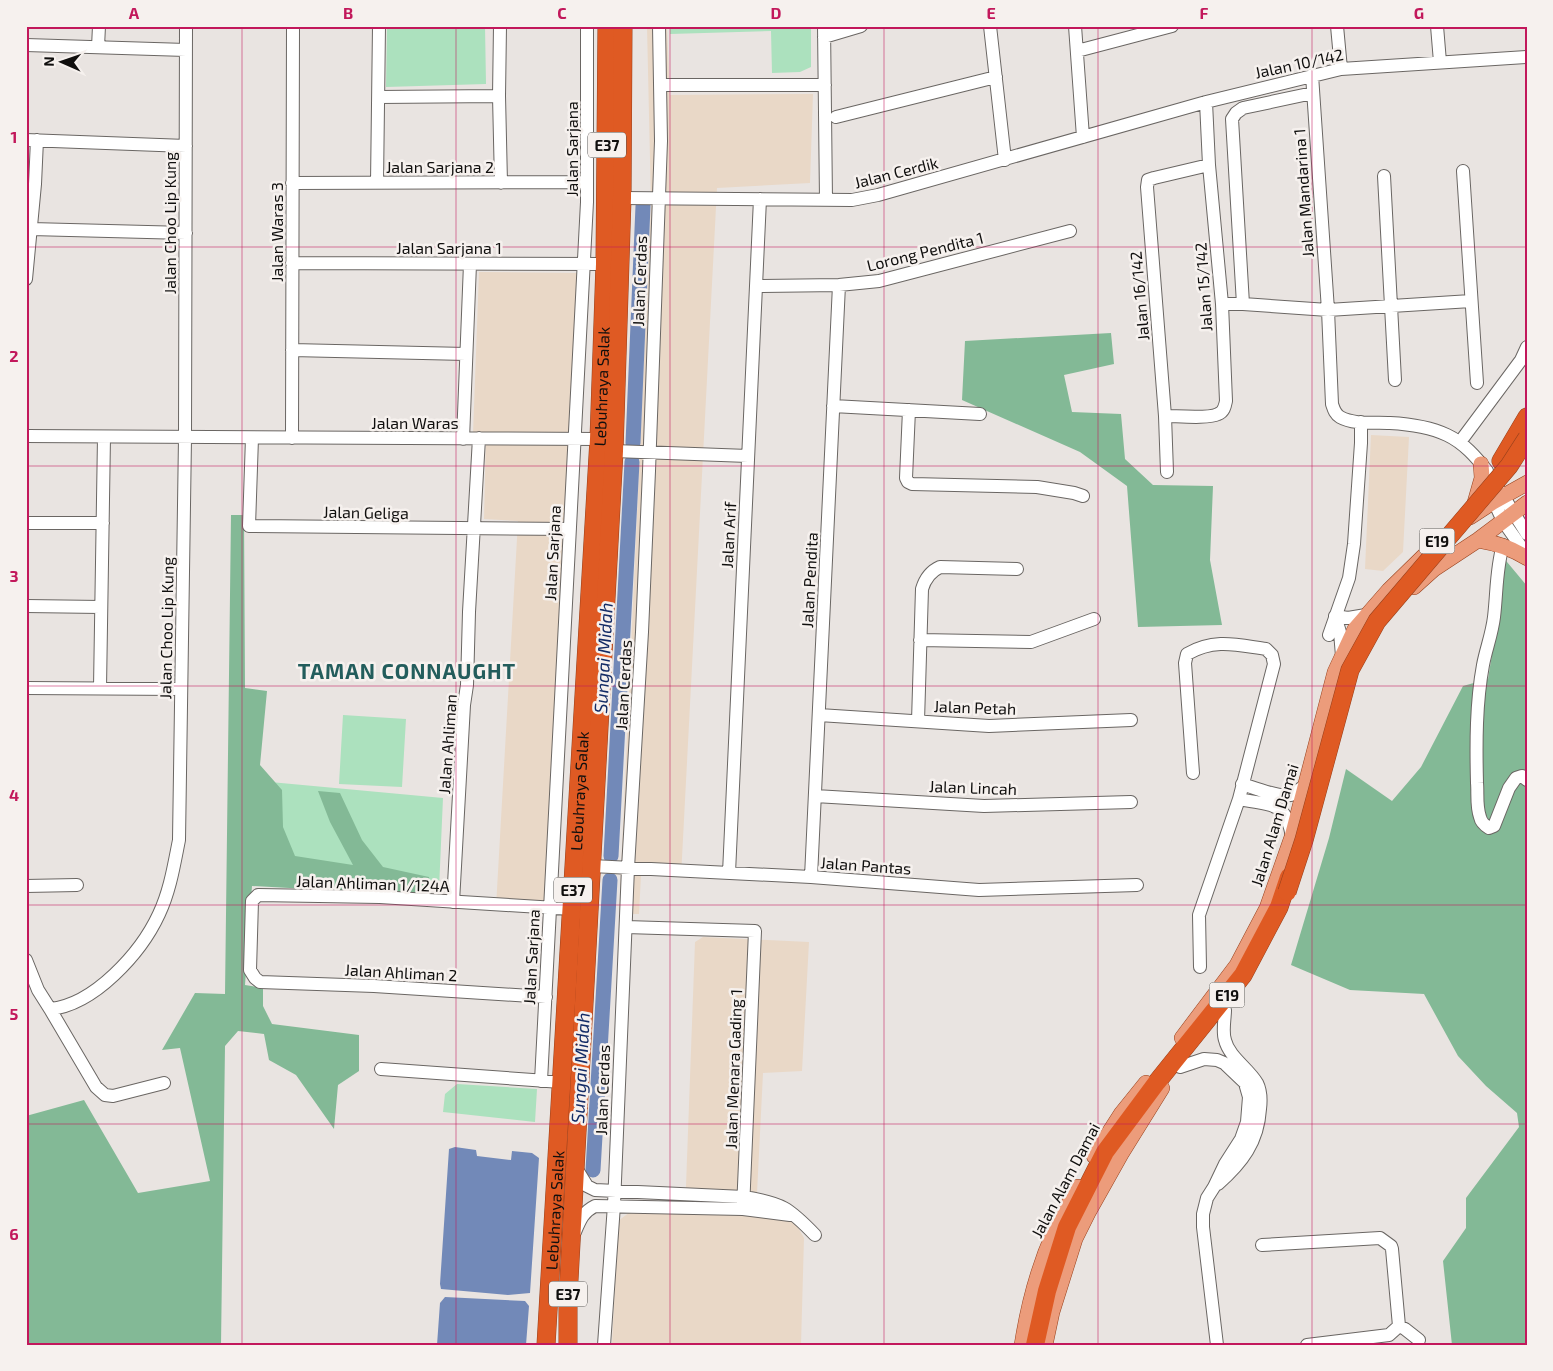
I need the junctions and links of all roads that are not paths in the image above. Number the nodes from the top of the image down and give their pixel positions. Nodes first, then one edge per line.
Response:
1 (99, 26) edge
2 (186, 26) edge
3 (293, 26) edge
4 (380, 26) edge
5 (500, 26) edge
6 (587, 26) edge
7 (608, 26) edge
8 (623, 26) edge
9 (659, 26) edge
10 (862, 26) edge
11 (990, 26) edge
12 (1074, 26) edge
13 (1337, 26) edge
14 (1437, 26) edge
15 (1168, 27) edge
16 (824, 31) edge
17 (26, 44) edge
18 (98, 47) junction
19 (186, 50) junction
20 (1077, 51) junction
21 (1527, 57) edge
22 (1440, 62) junction
23 (1341, 68) junction
24 (1312, 75) junction
25 (996, 77) junction
26 (661, 85) junction
27 (825, 85) junction
28 (1313, 93) junction
29 (499, 96) junction
30 (378, 97) junction
31 (1206, 102) junction
32 (836, 117) dead end
33 (1083, 137) junction
34 (31, 140) edge
35 (186, 146) junction
36 (1005, 160) junction
37 (1209, 165) junction
38 (1464, 171) dead end
39 (1384, 176) dead end
40 (377, 182) junction
41 (501, 182) junction
42 (587, 182) junction
43 (292, 183) junction
44 (622, 198) junction
45 (659, 198) junction
46 (760, 199) junction
47 (826, 200) junction
48 (31, 230) junction
49 (1070, 232) dead end
50 (186, 233) junction
51 (292, 264) junction
52 (470, 264) junction
53 (583, 264) junction
54 (605, 264) junction
55 (26, 279) edge
56 (839, 285) junction
57 (756, 286) junction
58 (1471, 301) junction
59 (1222, 304) junction
60 (1243, 304) junction
61 (1391, 306) junction
62 (1328, 310) junction
63 (1527, 347) edge
64 (292, 350) junction
65 (466, 354) junction
66 (1395, 380) dead end
67 (1477, 383) dead end
68 (834, 406) junction
69 (909, 410) junction
70 (980, 414) dead end
71 (1165, 416) junction
72 (1527, 417) edge
73 (1361, 422) junction
74 (26, 436) edge
75 (104, 437) junction
76 (185, 438) junction
77 (252, 438) junction
78 (292, 438) junction
79 (463, 438) junction
80 (479, 438) junction
81 (1527, 438) edge
82 (574, 439) junction
83 (599, 439) junction
84 (1460, 442) junction
85 (1527, 443) edge
86 (614, 451) junction
87 (650, 452) junction
88 (748, 456) junction
89 (1501, 461) junction
90 (1481, 464) junction
91 (1166, 472) dead end
92 (1492, 477) junction
93 (1527, 483) edge
94 (1083, 496) dead end
95 (1498, 499) junction
96 (1527, 503) edge
97 (1470, 517) junction
98 (1508, 518) junction
99 (26, 523) edge
100 (103, 523) junction
101 (474, 529) junction
102 (570, 529) junction
103 (1527, 534) edge
104 (1478, 540) junction
105 (1502, 545) junction
106 (1527, 557) edge
107 (1017, 569) dead end
108 (26, 606) edge
109 (101, 607) junction
110 (1366, 615) junction
111 (1335, 616) junction
112 (1094, 619) dead end
113 (1329, 635) dead end
114 (920, 640) junction
115 (1342, 656) junction
116 (26, 688) edge
117 (100, 688) junction
118 (181, 689) junction
119 (818, 715) junction
120 (1131, 720) dead end
121 (918, 721) junction
122 (1193, 773) dead end
123 (1527, 780) edge
124 (1242, 784) junction
125 (1304, 786) junction
126 (815, 796) junction
127 (1239, 799) junction
128 (1131, 802) dead end
129 (1292, 837) junction
130 (592, 866) junction
131 (628, 868) junction
132 (729, 873) junction
133 (811, 877) junction
134 (77, 885) dead end
135 (1137, 885) dead end
136 (26, 886) edge
137 (453, 902) junction
138 (550, 907) junction
139 (572, 909) junction
140 (626, 927) junction
141 (26, 960) edge
142 (1200, 967) dead end
143 (255, 978) joint
144 (546, 997) junction
145 (50, 1010) junction
146 (1225, 1010) junction
147 (1180, 1067) junction
148 (381, 1069) dead end
149 (541, 1080) junction
150 (562, 1082) junction
151 (164, 1083) dead end
152 (1254, 1115) junction
153 (576, 1168) junction
154 (614, 1191) junction
155 (744, 1203) junction
156 (614, 1206) junction
157 (815, 1235) dead end
158 (571, 1243) junction
159 (1262, 1246) dead end
160 (1398, 1326) junction
161 (1419, 1340) dead end
162 (546, 1345) edge
163 (568, 1345) edge
164 (604, 1345) edge
165 (1022, 1345) edge
166 (1036, 1345) edge
167 (1045, 1345) edge
168 (1217, 1345) edge
169 (1308, 1345) edge

1 - 18 street
2 - 19 street, Jalan Choo Lip Kung
3 - 43 street, Jalan Waras 3
4 - 30 street
5 - 29 street
6 - 42 street, Jalan Sarjana
7 - 54 highway, Lebuhraya Salak / E37
8 - 44 highway, Lebuhraya Salak / E37
9 - 26 street, Jalan Cerdas
10 - 16 street
11 - 25 street
12 - 20 street
13 - 23 street
14 - 22 street
15 - 20 street
16 - 27 street
17 - 18 street
18 - 19 street
19 - 35 street, Jalan Choo Lip Kung
20 - 33 street
21 - 22 street, Jalan 10/142
22 - 23 street, Jalan 10/142
23 - 24 street, Jalan 10/142
24 - 28 street, Jalan Mandarina 1
24 - 31 street, Jalan 10/142
25 - 32 street
25 - 36 street
26 - 27 street
26 - 45 street, Jalan Cerdas
27 - 47 street
28 - 60 street
28 - 62 street, Jalan Mandarina 1
29 - 30 street
29 - 41 street
30 - 40 street
31 - 33 street, Jalan 10/142
31 - 37 street, Jalan 15/142
33 - 36 street, Jalan Cerdik
34 - 35 street
34 - 48 street
35 - 50 street, Jalan Choo Lip Kung
36 - 47 street, Jalan Cerdik
37 - 59 street, Jalan 15/142
37 - 71 street, Jalan 16/142
38 - 58 street
39 - 61 street
40 - 41 street, Jalan Sarjana 2
40 - 43 street, Jalan Sarjana 2
41 - 42 street, Jalan Sarjana 2
42 - 53 street, Jalan Sarjana
43 - 51 street, Jalan Waras 3
44 - 45 street, Jalan Cerdik
44 - 86 highway, Lebuhraya Salak / E37
45 - 46 street, Jalan Cerdik
45 - 87 street, Jalan Cerdas
46 - 47 street, Jalan Cerdik
46 - 57 street, Jalan Arif
48 - 50 street
48 - 55 street
49 - 56 street, Lorong Pendita 1
50 - 76 street, Jalan Choo Lip Kung
51 - 52 street, Jalan Sarjana 1
51 - 64 street, Jalan Waras 3
52 - 53 street, Jalan Sarjana 1
52 - 65 street
53 - 54 street, Jalan Sarjana 1
53 - 82 street, Jalan Sarjana
54 - 83 highway, Lebuhraya Salak / E37
56 - 57 street, Lorong Pendita 1
56 - 68 street, Jalan Pendita
57 - 88 street, Jalan Arif
58 - 61 street
58 - 67 street
59 - 60 street
59 - 71 street, Jalan 15/142
60 - 62 street
61 - 62 street
61 - 66 street
62 - 73 street, Jalan Mandarina 1
63 - 84 street
64 - 65 street
64 - 78 street, Jalan Waras 3
65 - 79 street
68 - 69 street
68 - 119 street, Jalan Pendita
69 - 70 street
69 - 94 street
71 - 91 street, Jalan 16/142
72 - 89 highway, E19
73 - 84 street, Jalan Mandarina 1
73 - 111 street
74 - 75 street, Jalan Waras
75 - 76 street, Jalan Waras
75 - 100 street
76 - 77 street, Jalan Waras
76 - 118 street, Jalan Choo Lip Kung
77 - 78 street, Jalan Waras
77 - 101 street, Jalan Geliga
78 - 79 street, Jalan Waras
79 - 80 street, Jalan Waras
80 - 82 street, Jalan Waras
80 - 101 street, Jalan Ahliman
81 - 166 highway, E19, bridge
82 - 83 street, Jalan Waras
82 - 102 street, Jalan Sarjana
83 - 139 highway, Lebuhraya Salak / E37
84 - 90 street, Jalan Mandarina 1
85 - 89 highway, bridge
86 - 87 street
86 - 130 highway, Lebuhraya Salak / E37
87 - 88 street
87 - 131 street, Jalan Cerdas
88 - 132 street, Jalan Arif
89 - 166 highway, E19, bridge
90 - 92 street, Jalan Mandarina 1
90 - 95 street, Jalan Mandarina 1
90 - 97 main road
92 - 93 main road
92 - 95 street, Jalan Mandarina 1
93 - 95 main road, Jalan Alam Damai
95 - 97 main road, Jalan Alam Damai
95 - 98 street
96 - 98 main road, Jalan Alam Damai
97 - 110 main road, Jalan Alam Damai
98 - 103 street
98 - 104 main road, Jalan Alam Damai
98 - 106 street
99 - 100 street
100 - 109 street
101 - 102 street, Jalan Geliga
101 - 137 street, Jalan Ahliman
102 - 138 street, Jalan Sarjana
104 - 105 main road
104 - 146 main road, Jalan Alam Damai
105 - 106 main road
105 - 123 street
107 - 114 street
108 - 109 street
109 - 117 street
110 - 111 street
110 - 115 main road, Jalan Alam Damai
111 - 113 street
111 - 115 street
112 - 114 street
114 - 121 street
115 - 125 main road, Jalan Alam Damai
116 - 117 street
117 - 118 street
118 - 145 street, Jalan Choo Lip Kung
119 - 121 street, Jalan Petah
119 - 126 street, Jalan Pendita
120 - 121 street, Jalan Petah
122 - 124 street
124 - 125 street
124 - 127 street
125 - 129 main road, Jalan Alam Damai
126 - 128 street, Jalan Lincah
126 - 133 street, Jalan Pendita
127 - 129 street
127 - 142 street
129 - 165 main road, Jalan Alam Damai
130 - 131 street, Jalan Pantas
130 - 153 highway, Lebuhraya Salak / E37
131 - 132 street, Jalan Pantas
131 - 140 street, Jalan Cerdas
132 - 133 street, Jalan Pantas
133 - 135 street, Jalan Pantas
134 - 136 street
137 - 138 street, Jalan Ahliman 1/124A
137 - 143 street, Jalan Ahliman 1/124A
138 - 139 street, Jalan Ahliman 1/124A
138 - 144 street, Jalan Sarjana
139 - 150 highway, Lebuhraya Salak / E37
140 - 154 street, Jalan Cerdas
140 - 155 street, Jalan Menara Gading 1
141 - 145 street
143 - 144 street, Jalan Ahliman 2
144 - 149 street, Jalan Sarjana
145 - 151 street
146 - 147 main road, Jalan Alam Damai
146 - 152 street
147 - 152 street
147 - 167 main road, Jalan Alam Damai
148 - 149 street
149 - 150 street
150 - 162 highway, Lebuhraya Salak / E37
152 - 168 street
153 - 154 street
153 - 158 highway, Lebuhraya Salak / E37
154 - 155 street
154 - 156 street, Jalan Cerdas
155 - 156 street
155 - 157 street
156 - 158 street
156 - 164 street, Jalan Cerdas
158 - 163 highway, Lebuhraya Salak / E37
159 - 160 street
160 - 161 street
160 - 169 street

